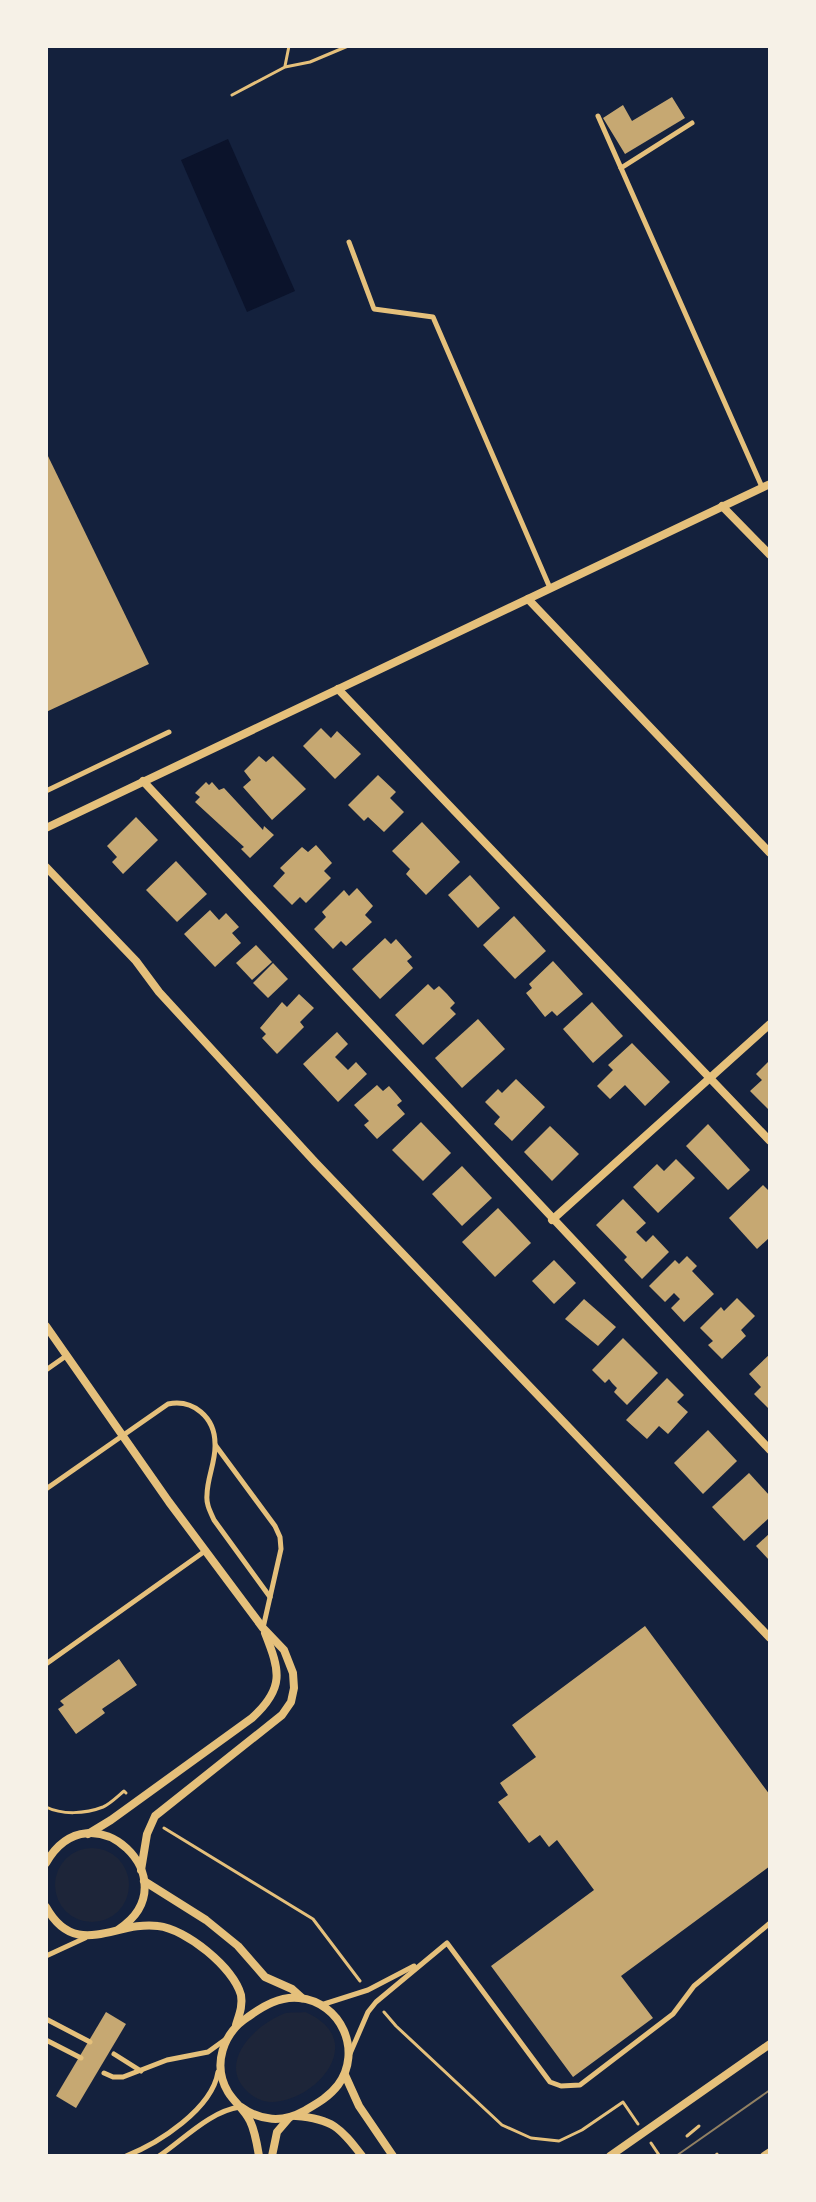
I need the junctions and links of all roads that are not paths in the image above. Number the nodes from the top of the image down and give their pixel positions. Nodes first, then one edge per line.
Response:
1 (598, 116) dead end
2 (692, 123) dead end
3 (621, 168) junction
4 (349, 242) dead end
5 (766, 486) edge
6 (722, 506) junction
7 (770, 555) edge
8 (550, 588) junction
9 (528, 599) junction
10 (338, 689) junction
11 (169, 732) dead end
12 (143, 781) junction
13 (46, 791) edge
14 (46, 828) edge
15 (770, 853) edge
16 (46, 867) edge
17 (770, 1024) edge
18 (711, 1078) junction
19 (770, 1141) edge
20 (552, 1220) junction
21 (46, 1326) edge
22 (66, 1355) junction
23 (46, 1370) edge
24 (123, 1436) junction
25 (215, 1445) junction
26 (770, 1450) edge
27 (46, 1489) edge
28 (205, 1550) junction
29 (270, 1597) junction
30 (263, 1628) junction
31 (770, 1638) edge
32 (46, 1664) edge
33 (88, 1834) junction
34 (46, 1863) edge
35 (141, 1870) junction
36 (144, 1881) junction
37 (46, 1907) edge
38 (770, 1923) edge
39 (112, 1932) junction
40 (90, 1936) junction
41 (46, 1956) edge
42 (425, 1959) junction
43 (302, 1998) junction
44 (321, 2005) junction
45 (46, 2019) edge
46 (235, 2027) junction
47 (228, 2037) junction
48 (46, 2040) edge
49 (90, 2042) dead end
50 (770, 2044) edge
51 (114, 2054) dead end
52 (221, 2055) junction
53 (349, 2057) junction
54 (81, 2058) dead end
55 (142, 2071) junction
56 (104, 2073) dead end
57 (344, 2074) junction
58 (241, 2107) junction
59 (292, 2116) junction
60 (770, 2152) edge
61 (126, 2156) edge
62 (159, 2156) edge
63 (259, 2156) edge
64 (272, 2156) edge
65 (362, 2156) edge
66 (393, 2156) edge
67 (610, 2156) edge
68 (764, 2156) edge

1 - 3 lane
2 - 3 lane
3 - 5 lane
4 - 8 lane
5 - 6 street
6 - 7 street
6 - 8 street
8 - 9 street
9 - 10 street
9 - 15 street
10 - 12 street
10 - 18 street
11 - 13 lane
12 - 14 street
12 - 20 street
16 - 31 street
17 - 18 street
18 - 19 street
18 - 20 street
20 - 26 street
21 - 22 street
22 - 23 lane
22 - 24 street
24 - 25 lane
24 - 27 lane
24 - 28 street
25 - 29 lane
25 - 29 lane
28 - 30 street
28 - 32 lane
29 - 30 lane
30 - 33 street
30 - 35 street
33 - 34 street
33 - 35 street
35 - 36 street
36 - 39 street
36 - 43 street
37 - 40 street
38 - 42 lane
39 - 40 street
39 - 46 street
40 - 41 lane
42 - 44 lane
42 - 53 lane
43 - 44 street
43 - 46 street
44 - 53 street
45 - 49 lane
46 - 47 street
47 - 52 street
47 - 55 lane
48 - 54 lane
50 - 67 street
51 - 55 lane
52 - 58 street
52 - 61 lane
53 - 57 street
55 - 56 lane
57 - 59 street
57 - 66 street
58 - 59 street
58 - 62 lane
58 - 63 street
59 - 64 street
59 - 65 street
60 - 68 street

